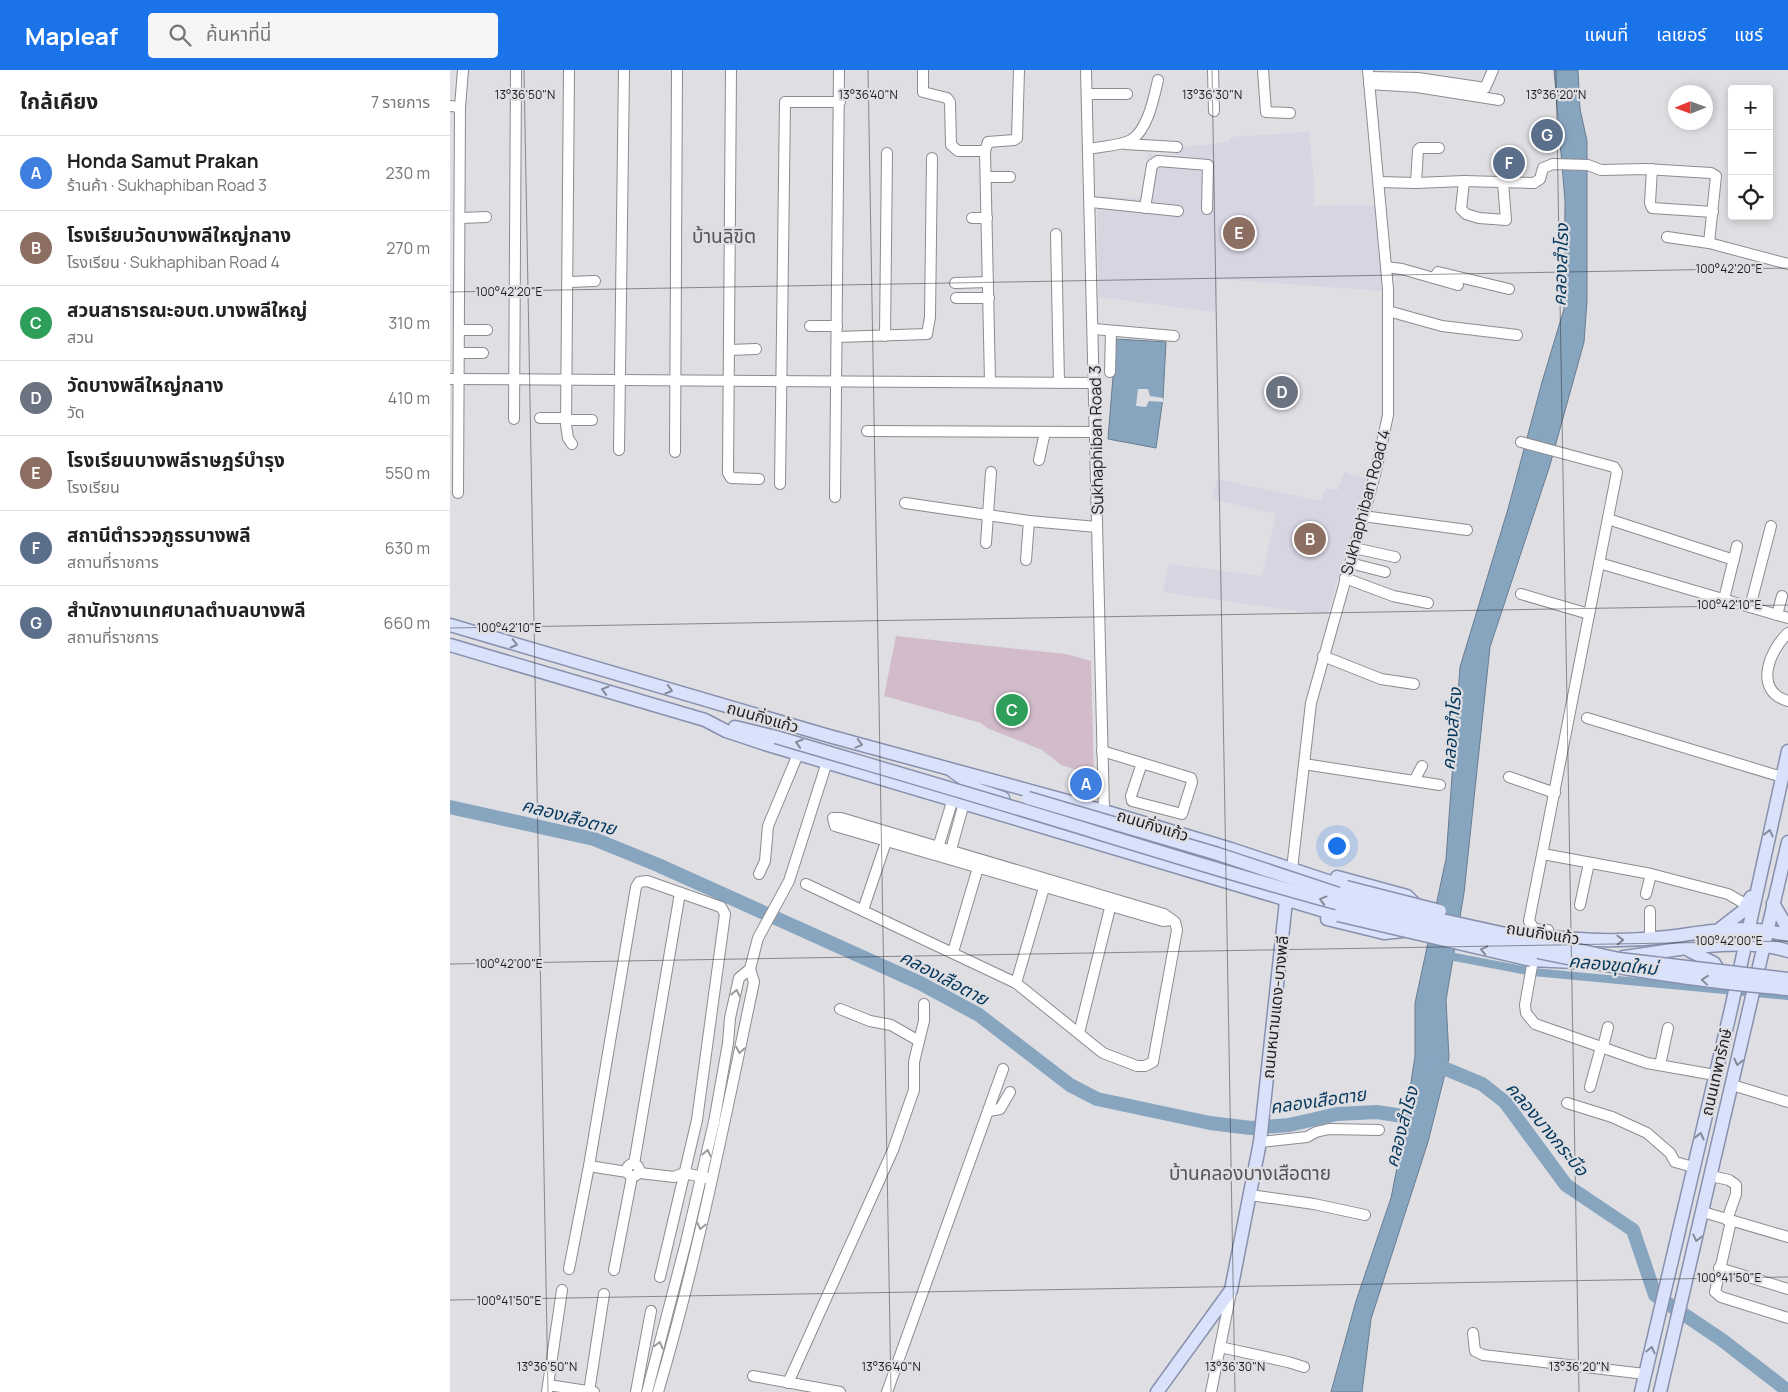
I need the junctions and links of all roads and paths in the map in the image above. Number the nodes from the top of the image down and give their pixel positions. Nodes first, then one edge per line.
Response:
1 (462, 70) edge
2 (516, 70) edge
3 (569, 70) edge
4 (624, 70) edge
5 (678, 70) edge
6 (731, 70) edge
7 (839, 70) edge
8 (923, 70) edge
9 (1019, 70) edge
10 (1086, 70) edge
11 (1213, 70) edge
12 (1263, 70) edge
13 (1493, 70) edge
14 (1369, 77) edge
15 (1158, 80) dead end
16 (1088, 94) junction
17 (1127, 94) dead end
18 (1499, 100) dead end
19 (840, 102) junction
20 (455, 107) edge
21 (1214, 111) dead end
22 (1290, 113) dead end
23 (1121, 144) junction
24 (1176, 147) dead end
25 (1439, 148) dead end
26 (1090, 149) junction
27 (985, 151) junction
28 (887, 153) dead end
29 (932, 158) dead end
30 (1652, 169) junction
31 (986, 177) junction
32 (1010, 177) dead end
33 (1464, 181) junction
34 (1379, 182) junction
35 (1503, 182) junction
36 (1416, 183) junction
37 (1090, 202) junction
38 (1146, 208) junction
39 (1207, 209) dead end
40 (1178, 211) dead end
41 (1713, 212) junction
42 (486, 217) dead end
43 (461, 218) junction
44 (972, 218) dead end
45 (987, 218) junction
46 (1056, 234) dead end
47 (1666, 237) dead end
48 (1709, 243) junction
49 (1788, 264) edge
50 (1386, 267) junction
51 (1434, 278) junction
52 (596, 281) dead end
53 (569, 282) junction
54 (988, 282) junction
55 (955, 283) dead end
56 (1458, 285) dead end
57 (1509, 289) dead end
58 (956, 298) dead end
59 (988, 298) junction
60 (1388, 311) junction
61 (810, 326) dead end
62 (1094, 328) junction
63 (460, 330) junction
64 (487, 330) dead end
65 (837, 331) junction
66 (1111, 331) junction
67 (1517, 335) dead end
68 (885, 336) junction
69 (1174, 336) dead end
70 (756, 349) dead end
71 (729, 350) junction
72 (459, 353) junction
73 (483, 353) dead end
74 (1110, 372) dead end
75 (454, 379) edge
76 (514, 379) junction
77 (568, 380) junction
78 (621, 380) junction
79 (675, 380) junction
80 (729, 380) junction
81 (781, 381) junction
82 (836, 381) junction
83 (990, 382) junction
84 (1059, 383) junction
85 (1094, 383) junction
86 (540, 418) dead end
87 (514, 419) dead end
88 (567, 419) junction
89 (592, 420) dead end
90 (454, 425) edge
91 (867, 431) dead end
92 (1044, 432) junction
93 (1095, 432) junction
94 (1521, 442) dead end
95 (572, 444) dead end
96 (619, 450) dead end
97 (675, 452) dead end
98 (1039, 460) dead end
99 (991, 472) dead end
100 (759, 479) dead end
101 (780, 484) dead end
102 (458, 493) dead end
103 (835, 497) dead end
104 (905, 503) dead end
105 (988, 514) junction
106 (1363, 516) junction
107 (1608, 519) junction
108 (1029, 521) junction
109 (1771, 526) dead end
110 (1097, 527) junction
111 (1467, 530) dead end
112 (986, 543) dead end
113 (1737, 546) dead end
114 (1354, 548) junction
115 (1395, 557) dead end
116 (1026, 560) dead end
117 (1734, 560) junction
118 (1350, 563) junction
119 (1599, 563) junction
120 (1385, 572) dead end
121 (1345, 578) junction
122 (1521, 594) dead end
123 (1782, 596) dead end
124 (1724, 599) junction
125 (1428, 603) dead end
126 (1750, 607) junction
127 (1590, 614) junction
128 (1777, 615) junction
129 (1788, 618) edge
130 (450, 625) edge
131 (1788, 633) edge
132 (450, 645) edge
133 (1323, 656) junction
134 (1414, 684) dead end
135 (1788, 701) edge
136 (1587, 718) dead end
137 (713, 723) junction
138 (1102, 751) junction
139 (1788, 751) edge
140 (798, 754) junction
141 (827, 762) junction
142 (1142, 763) junction
143 (1304, 764) junction
144 (1422, 766) dead end
145 (948, 767) junction
146 (1509, 777) dead end
147 (1782, 777) junction
148 (962, 779) junction
149 (1414, 781) junction
150 (1440, 786) dead end
151 (1554, 793) junction
152 (958, 801) junction
153 (1104, 811) junction
154 (944, 832) junction
155 (954, 836) junction
156 (1788, 842) edge
157 (937, 851) junction
158 (1543, 854) junction
159 (949, 855) junction
160 (1589, 863) junction
161 (979, 864) junction
162 (1292, 869) junction
163 (759, 874) dead end
164 (1304, 874) junction
165 (1651, 874) junction
166 (1760, 881) junction
167 (1333, 883) junction
168 (806, 884) dead end
169 (1045, 884) junction
170 (1287, 885) junction
171 (680, 892) junction
172 (1646, 894) dead end
173 (1286, 901) junction
174 (1112, 903) junction
175 (1773, 904) junction
176 (1300, 905) junction
177 (1580, 905) dead end
178 (1747, 905) junction
179 (864, 910) junction
180 (1650, 911) dead end
181 (1721, 928) junction
182 (1748, 928) junction
183 (1788, 929) edge
184 (1767, 931) junction
185 (1788, 935) edge
186 (1650, 938) junction
187 (1600, 940) junction
188 (1764, 945) junction
189 (1681, 949) junction
190 (1744, 950) junction
191 (1787, 951) edge
192 (953, 952) junction
193 (1761, 961) junction
194 (1532, 967) junction
195 (750, 969) junction
196 (1788, 979) edge
197 (1016, 984) junction
198 (1788, 989) edge
199 (924, 1004) dead end
200 (840, 1009) dead end
201 (1731, 1009) junction
202 (730, 1027) junction
203 (1608, 1027) dead end
204 (1668, 1028) dead end
205 (744, 1030) junction
206 (1079, 1033) junction
207 (919, 1041) junction
208 (1602, 1047) junction
209 (1660, 1066) junction
210 (1004, 1068) dead end
211 (1715, 1075) junction
212 (1732, 1085) junction
213 (1590, 1086) dead end
214 (1010, 1092) dead end
215 (1568, 1102) dead end
216 (1788, 1102) edge
217 (989, 1111) junction
218 (1379, 1130) dead end
219 (1260, 1139) junction
220 (589, 1166) junction
221 (1693, 1167) junction
222 (633, 1171) junction
223 (1711, 1176) junction
224 (707, 1178) junction
225 (680, 1179) junction
226 (704, 1191) junction
227 (1250, 1195) junction
228 (1702, 1212) junction
229 (1366, 1214) dead end
230 (1729, 1220) junction
231 (1788, 1238) edge
232 (1719, 1268) junction
233 (568, 1269) dead end
234 (614, 1270) dead end
235 (660, 1277) dead end
236 (1788, 1289) edge
237 (562, 1290) dead end
238 (1231, 1290) junction
239 (604, 1294) dead end
240 (651, 1311) dead end
241 (1788, 1318) edge
242 (1473, 1333) dead end
243 (1220, 1346) junction
244 (1304, 1368) dead end
245 (1645, 1374) junction
246 (753, 1376) dead end
247 (788, 1383) junction
248 (548, 1388) edge
249 (591, 1392) edge
250 (636, 1392) edge
251 (647, 1392) edge
252 (658, 1392) edge
253 (840, 1392) edge
254 (887, 1392) edge
255 (1157, 1392) edge
256 (1211, 1392) edge
257 (1641, 1392) edge
258 (1660, 1392) edge

1 - 20 street
2 - 76 street
3 - 53 street
4 - 78 street
5 - 79 street
6 - 71 street
7 - 19 street
8 - 27 street
9 - 27 street
10 - 16 street, Sukhaphiban Road 3
11 - 21 street
12 - 22 street
13 - 14 street
14 - 18 street
14 - 34 street, Sukhaphiban Road 4
15 - 23 street
16 - 17 street
16 - 26 street, Sukhaphiban Road 3
19 - 65 street
19 - 81 street
20 - 43 street
23 - 24 street
23 - 26 street
25 - 36 street
26 - 37 street, Sukhaphiban Road 3
27 - 31 street
28 - 68 street
29 - 68 street
30 - 35 street
30 - 41 street
30 - 41 street
31 - 32 street
31 - 45 street
33 - 35 street
33 - 35 street
33 - 36 street
34 - 36 street
34 - 50 street, Sukhaphiban Road 4
37 - 38 street
37 - 62 street, Sukhaphiban Road 3
38 - 39 street
38 - 40 street
41 - 48 street
42 - 43 street
43 - 63 street
44 - 45 street
45 - 54 street
46 - 84 street
47 - 48 street
48 - 49 street
50 - 51 street
50 - 60 street, Sukhaphiban Road 4
51 - 56 street
51 - 57 street
52 - 53 street
53 - 77 street
54 - 55 street
54 - 59 street
58 - 59 street
59 - 83 street
60 - 67 street
60 - 106 street, Sukhaphiban Road 4
61 - 65 street
62 - 66 street
62 - 85 street, Sukhaphiban Road 3
63 - 64 street
63 - 72 street
65 - 68 street
65 - 82 street
66 - 69 street
66 - 74 street
70 - 71 street
71 - 80 street
72 - 73 street
72 - 75 street
75 - 76 street
75 - 90 street
76 - 77 street
76 - 87 street
77 - 78 street
77 - 88 street
78 - 79 street
78 - 96 street
79 - 80 street
79 - 97 street
80 - 81 street
80 - 100 street
81 - 82 street
81 - 101 street
82 - 83 street
82 - 103 street
83 - 84 street
84 - 85 street
85 - 93 street, Sukhaphiban Road 3
86 - 88 street
88 - 89 street
88 - 95 street
90 - 102 street
91 - 92 street
92 - 93 street
92 - 98 street
93 - 110 street, Sukhaphiban Road 3
94 - 107 street
99 - 105 street
104 - 105 street
105 - 108 street
105 - 112 street
106 - 111 street
106 - 114 street, Sukhaphiban Road 4
107 - 117 street
107 - 119 street
108 - 110 street
108 - 116 street
109 - 126 street
110 - 138 street, Sukhaphiban Road 3
113 - 117 street
114 - 115 street
114 - 118 street, Sukhaphiban Road 4
117 - 124 street
118 - 120 street
118 - 121 street, Sukhaphiban Road 4
119 - 124 street
119 - 127 street
121 - 125 street
121 - 133 street, Sukhaphiban Road 4
122 - 127 street
123 - 128 street
124 - 126 street
126 - 128 street
127 - 151 street
128 - 129 street
130 -> 145 main road, ถนนกิ่งแก้ว
131 - 135 street
137 -> 132 main road, ถนนกิ่งแก้ว
133 - 134 street
133 - 143 street, Sukhaphiban Road 4
136 - 147 street
137 - 140 main road, ถนนกิ่งแก้ว
198 -> 137 main road, bridge
138 - 142 street
138 - 153 street, Sukhaphiban Road 3
139 - 147 main road, ถนนเทพารักษ์
140 - 141 main road, ถนนกิ่งแก้ว
140 - 163 street
141 - 152 main road, ถนนกิ่งแก้ว
141 - 195 street
142 - 142 street
143 - 149 street
143 - 162 street, Sukhaphiban Road 4
144 - 149 street
145 - 148 main road
145 - 153 main road, ถนนกิ่งแก้ว
146 - 151 street
166 -> 147 main road, ถนนเทพารักษ์
148 - 170 main road
148 - 196 main road, bridge
149 - 150 street
151 - 158 street
152 - 154 street
152 - 155 street
152 - 173 main road, ถนนกิ่งแก้ว
153 - 162 main road, ถนนกิ่งแก้ว
154 - 155 street
154 - 157 street
155 - 159 street
156 - 175 main road, ถนนเทพารักษ์
157 - 159 street
157 - 179 street
158 - 160 street
158 - 187 street
159 - 161 street
160 - 165 street
160 - 177 street
161 - 169 street
161 - 192 street
162 - 164 main road, ถนนกิ่งแก้ว
164 - 167 main road, ถนนกิ่งแก้ว
164 - 176 main road
165 - 172 street
165 - 178 street
166 - 178 main road
166 - 182 main road, ถนนเทพารักษ์
167 - 170 main road
167 - 187 main road, ถนนกิ่งแก้ว, bridge
168 - 179 street
169 - 174 street
169 - 197 street
170 - 173 street
171 - 220 street
171 - 222 street
171 - 225 street
173 - 176 main road, ถนนกิ่งแก้ว
173 - 219 main road, ถนนหนามแดง-บางพลี
174 - 206 street
174 - 206 street
175 - 183 main road
175 - 184 main road, ถนนเทพารักษ์
194 -> 176 main road, ถนนกิ่งแก้ว, bridge
178 - 181 main road
179 - 192 street
180 - 186 street
181 - 182 main road, ถนนกิ่งแก้ว
181 - 186 main road, ถนนกิ่งแก้ว
182 - 184 main road, ถนนกิ่งแก้ว
182 - 190 main road, ถนนเทพารักษ์
184 - 185 main road, ถนนกิ่งแก้ว
184 - 188 main road, ถนนเทพารักษ์
187 -> 186 main road, ถนนกิ่งแก้ว
188 - 190 main road, ถนนกิ่งแก้ว
188 - 191 main road, ถนนกิ่งแก้ว
188 - 193 main road, ถนนเทพารักษ์
189 - 190 main road, ถนนกิ่งแก้ว
189 - 194 main road, ถนนกิ่งแก้ว
189 - 201 main road
190 - 201 main road, ถนนเทพารักษ์, bridge
191 - 193 main road
192 - 197 street
193 -> 212 main road, ถนนเทพารักษ์, bridge
194 - 208 street
202 -> 195 street
195 - 205 street
197 - 206 street
199 - 207 street
200 - 207 street
201 - 211 main road, ถนนเทพารักษ์
202 - 205 street
224 -> 202 street
203 - 208 street
204 - 209 street
205 -> 224 street
207 - 247 street
208 - 209 street
208 - 213 street
209 - 211 street
210 - 217 street
221 -> 211 main road, ถนนเทพารักษ์
212 - 216 street
212 - 223 main road, ถนนเทพารักษ์
214 - 217 street
215 - 221 street
217 - 254 street
218 - 219 street
219 - 227 main road, ถนนหนามแดง-บางพลี
220 - 222 street
220 - 233 street
245 -> 221 main road, ถนนเทพารักษ์
222 - 225 street
222 - 234 street
223 - 228 main road, ถนนเทพารักษ์
223 - 230 street
224 - 225 street
224 - 226 street
225 - 226 street
225 - 235 street
251 -> 226 street
226 -> 252 street
227 - 229 street
227 - 238 main road, ถนนหนามแดง-บางพลี
228 - 230 street
228 -> 258 main road, ถนนเทพารักษ์
230 - 231 street
230 - 232 street
232 - 236 street
232 - 241 street
237 - 248 street
238 - 243 street, ถนนหนามแดง-บางพลี
238 - 255 main road, ถนนหนามแดง-บางพลี
239 - 249 street
240 - 250 street
242 - 245 street
243 - 244 street
243 - 256 street, ถนนหนามแดง-บางพลี
245 - 257 main road, ถนนเทพารักษ์
246 - 247 street
247 - 253 street
248 - 249 street

